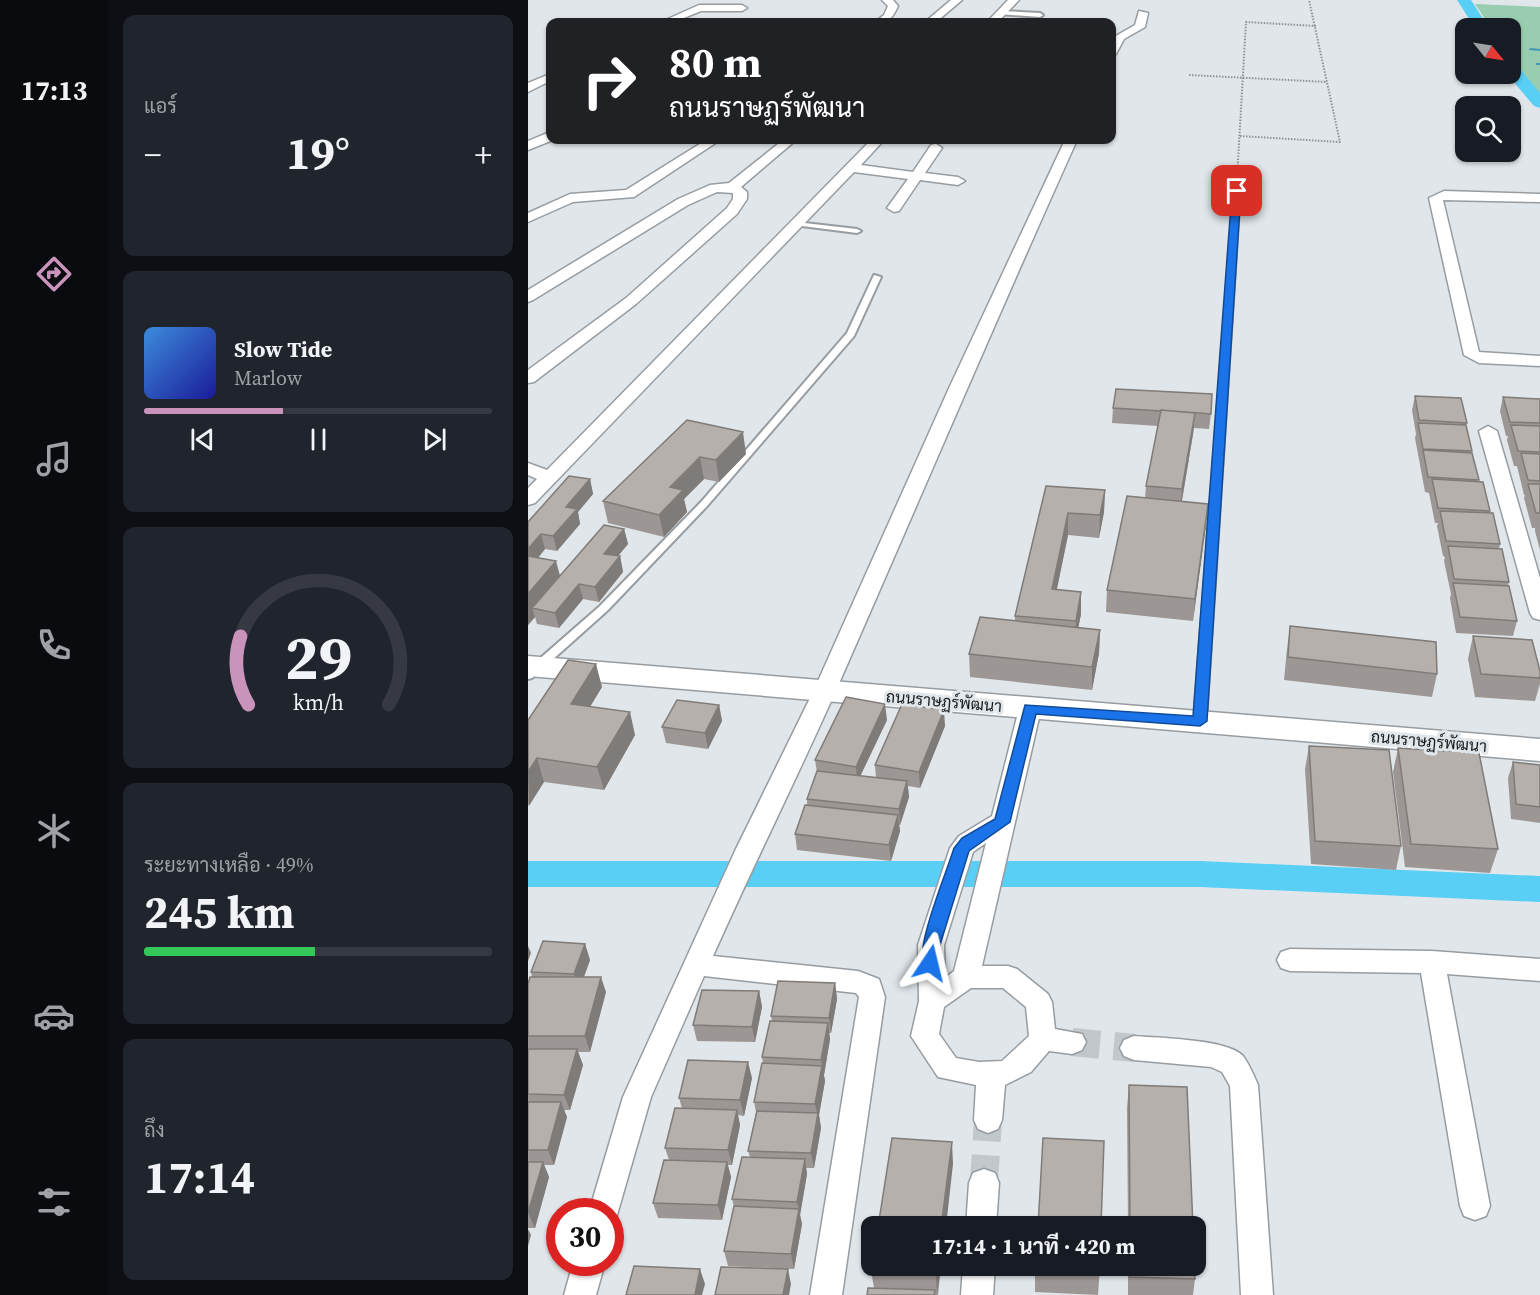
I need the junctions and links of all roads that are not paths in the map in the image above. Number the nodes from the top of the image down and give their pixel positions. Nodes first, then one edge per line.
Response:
1 (887, 0) edge
2 (957, 0) edge
3 (1014, 0) edge
4 (742, 8) dead end
5 (1001, 13) junction
6 (1143, 13) dead end
7 (1040, 15) dead end
8 (675, 18) edge
9 (884, 18) edge
10 (935, 18) edge
11 (996, 18) edge
12 (1116, 44) edge
13 (546, 79) edge
14 (528, 88) edge
15 (546, 138) edge
16 (708, 144) edge
17 (785, 144) edge
18 (874, 144) edge
19 (1069, 144) edge
20 (528, 146) edge
21 (936, 148) dead end
22 (850, 168) junction
23 (915, 176) junction
24 (958, 182) dead end
25 (733, 187) junction
26 (1237, 191) road end
27 (1540, 198) edge
28 (894, 208) dead end
29 (528, 218) edge
30 (796, 224) junction
31 (857, 231) dead end
32 (877, 277) dead end
33 (528, 297) edge
34 (1540, 361) edge
35 (528, 378) edge
36 (1488, 431) dead end
37 (528, 468) edge
38 (548, 477) junction
39 (528, 499) edge
40 (1540, 613) edge
41 (532, 669) edge
42 (825, 690) junction
43 (1030, 709) junction
44 (1200, 721) junction
45 (1540, 750) edge
46 (1000, 832) junction
47 (1290, 960) dead end
48 (1432, 962) junction
49 (697, 965) junction
50 (1540, 970) edge
51 (966, 977) junction
52 (932, 1000) junction
53 (1042, 1040) junction
54 (1072, 1042) tunnel mouth
55 (1134, 1048) tunnel mouth
56 (991, 1077) junction
57 (988, 1120) tunnel mouth
58 (984, 1184) tunnel mouth
59 (608, 1198) edge
60 (1475, 1206) dead end
61 (982, 1216) edge
62 (586, 1276) edge
63 (978, 1276) edge
64 (580, 1295) edge
65 (826, 1295) edge
66 (977, 1295) edge
67 (1257, 1295) edge

1 - 9 street
2 - 10 street
3 - 5 street
4 - 8 street
5 - 7 lane
5 - 11 street
6 - 12 street
13 - 14 street
15 - 20 street
16 - 29 street
17 - 25 street
18 - 22 street
19 - 42 street
21 - 23 street
22 - 23 street
22 - 30 street
23 - 24 street
23 - 28 street
25 - 33 street
25 - 35 street
26 - 44 lane
27 - 34 street
30 - 31 lane
30 - 38 street
32 - 41 lane
36 - 40 street
37 - 38 street
38 - 39 street
41 - 42 street, ถนนราษฏร์พัฒนา
42 - 43 street, ถนนราษฏร์พัฒนา
42 - 49 street
43 - 44 street, ถนนราษฏร์พัฒนา
43 - 46 street
44 - 45 street, ถนนราษฏร์พัฒนา
46 - 51 street
46 - 52 street
47 - 48 street
48 - 50 street
48 - 60 street
49 - 59 street
49 - 65 street
51 - 52 street
51 - 53 street
52 - 56 street
53 - 54 street
53 - 56 street
55 - 67 street
56 - 57 street
58 - 61 street
62 - 64 street
63 - 66 street

